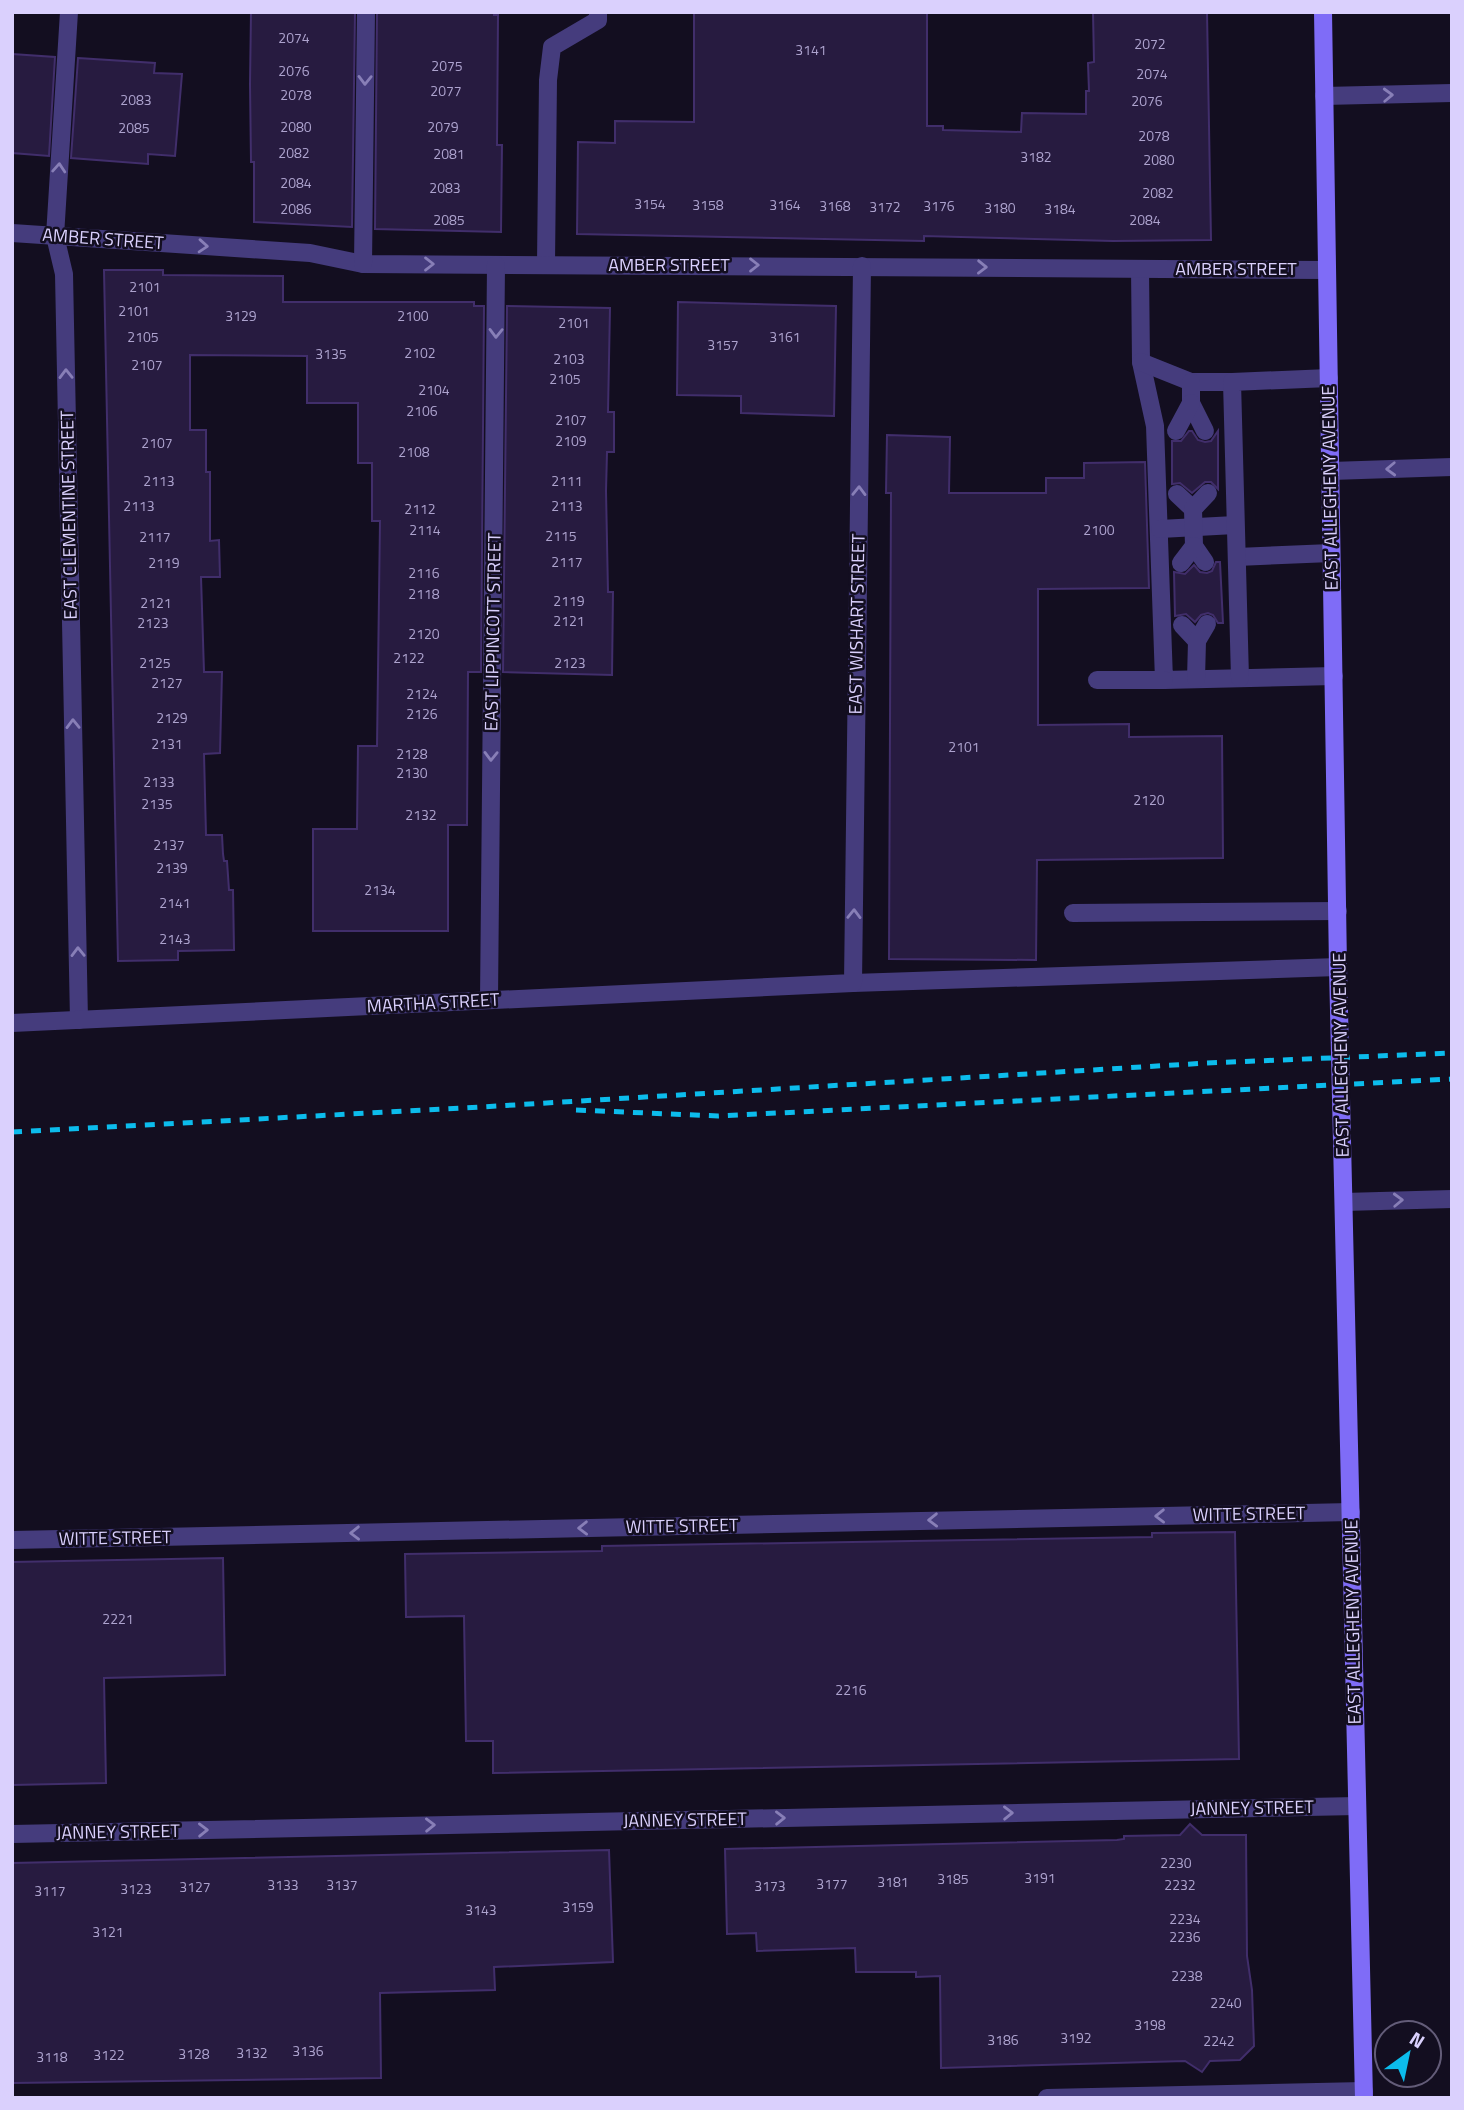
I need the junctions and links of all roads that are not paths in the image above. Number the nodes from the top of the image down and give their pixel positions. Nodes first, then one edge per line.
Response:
1 (69, 12) edge
2 (366, 12) edge
3 (598, 12) edge
4 (1323, 12) edge
5 (1452, 93) edge
6 (1324, 96) junction
7 (12, 233) edge
8 (55, 236) junction
9 (363, 264) junction
10 (546, 264) junction
11 (496, 265) junction
12 (862, 266) junction
13 (1140, 269) junction
14 (1327, 270) junction
15 (1141, 362) junction
16 (1329, 378) junction
17 (1191, 382) junction
18 (1232, 382) junction
19 (1191, 403) junction
20 (1176, 431) dead end
21 (1205, 431) dead end
22 (1452, 467) edge
23 (1331, 471) junction
24 (1177, 494) dead end
25 (1208, 494) dead end
26 (1193, 509) junction
27 (1236, 525) junction
28 (1160, 528) junction
29 (1194, 528) junction
30 (1194, 546) junction
31 (1331, 553) junction
32 (1237, 557) junction
33 (1205, 562) dead end
34 (1181, 563) dead end
35 (1207, 624) dead end
36 (1182, 625) dead end
37 (1197, 641) junction
38 (1334, 676) junction
39 (1240, 678) junction
40 (1196, 679) junction
41 (1097, 680) dead end
42 (1164, 680) junction
43 (1338, 911) junction
44 (1073, 913) dead end
45 (1339, 967) junction
46 (853, 983) junction
47 (489, 1000) junction
48 (79, 1020) junction
49 (12, 1023) edge
50 (1452, 1199) edge
51 (1344, 1202) junction
52 (1351, 1512) junction
53 (12, 1540) edge
54 (1357, 1806) junction
55 (12, 1834) edge
56 (1364, 2095) edge
57 (1048, 2098) edge

8 -> 1 street, EAST CLEMENTINE STREET
2 -> 9 street
3 - 10 street
4 - 6 main road, EAST ALLEGHENY AVENUE
6 -> 5 street
6 - 14 main road, EAST ALLEGHENY AVENUE
7 - 8 street, AMBER STREET
8 -> 9 street, AMBER STREET
48 -> 8 street, EAST CLEMENTINE STREET
9 -> 11 street, AMBER STREET
10 - 11 street, AMBER STREET
10 -> 12 street, AMBER STREET
11 -> 47 street, EAST LIPPINCOTT STREET
12 -> 13 street, AMBER STREET
46 -> 12 street, EAST WISHART STREET
13 - 14 street, AMBER STREET
13 - 15 street
14 - 16 main road, EAST ALLEGHENY AVENUE
15 - 17 street
15 - 28 street
16 - 18 street
16 - 23 main road, EAST ALLEGHENY AVENUE
17 - 18 street
17 - 19 street
18 - 27 street
19 - 20 street
19 - 21 street
22 -> 23 street
23 - 31 main road, EAST ALLEGHENY AVENUE
24 - 26 street
25 - 26 street
26 - 29 street
27 - 29 street
27 - 32 street
28 - 29 street
28 - 42 street
29 - 30 street
30 - 33 street
30 - 34 street
31 - 32 street
31 - 38 main road, EAST ALLEGHENY AVENUE
32 - 39 street
35 - 37 street
36 - 37 street
37 - 40 street
38 - 39 street
38 - 43 main road, EAST ALLEGHENY AVENUE
39 - 40 street
40 - 42 street
41 - 42 street
43 - 44 street
43 - 45 main road, EAST ALLEGHENY AVENUE
45 - 46 street, MARTHA STREET
45 - 51 main road, EAST ALLEGHENY AVENUE
46 - 47 street, MARTHA STREET
47 - 48 street, MARTHA STREET
48 - 49 street, MARTHA STREET
51 -> 50 street
51 - 52 main road, EAST ALLEGHENY AVENUE
52 -> 53 street, WITTE STREET
52 - 54 main road, EAST ALLEGHENY AVENUE
55 -> 54 street, JANNEY STREET
54 - 56 main road, EAST ALLEGHENY AVENUE
56 - 57 street

